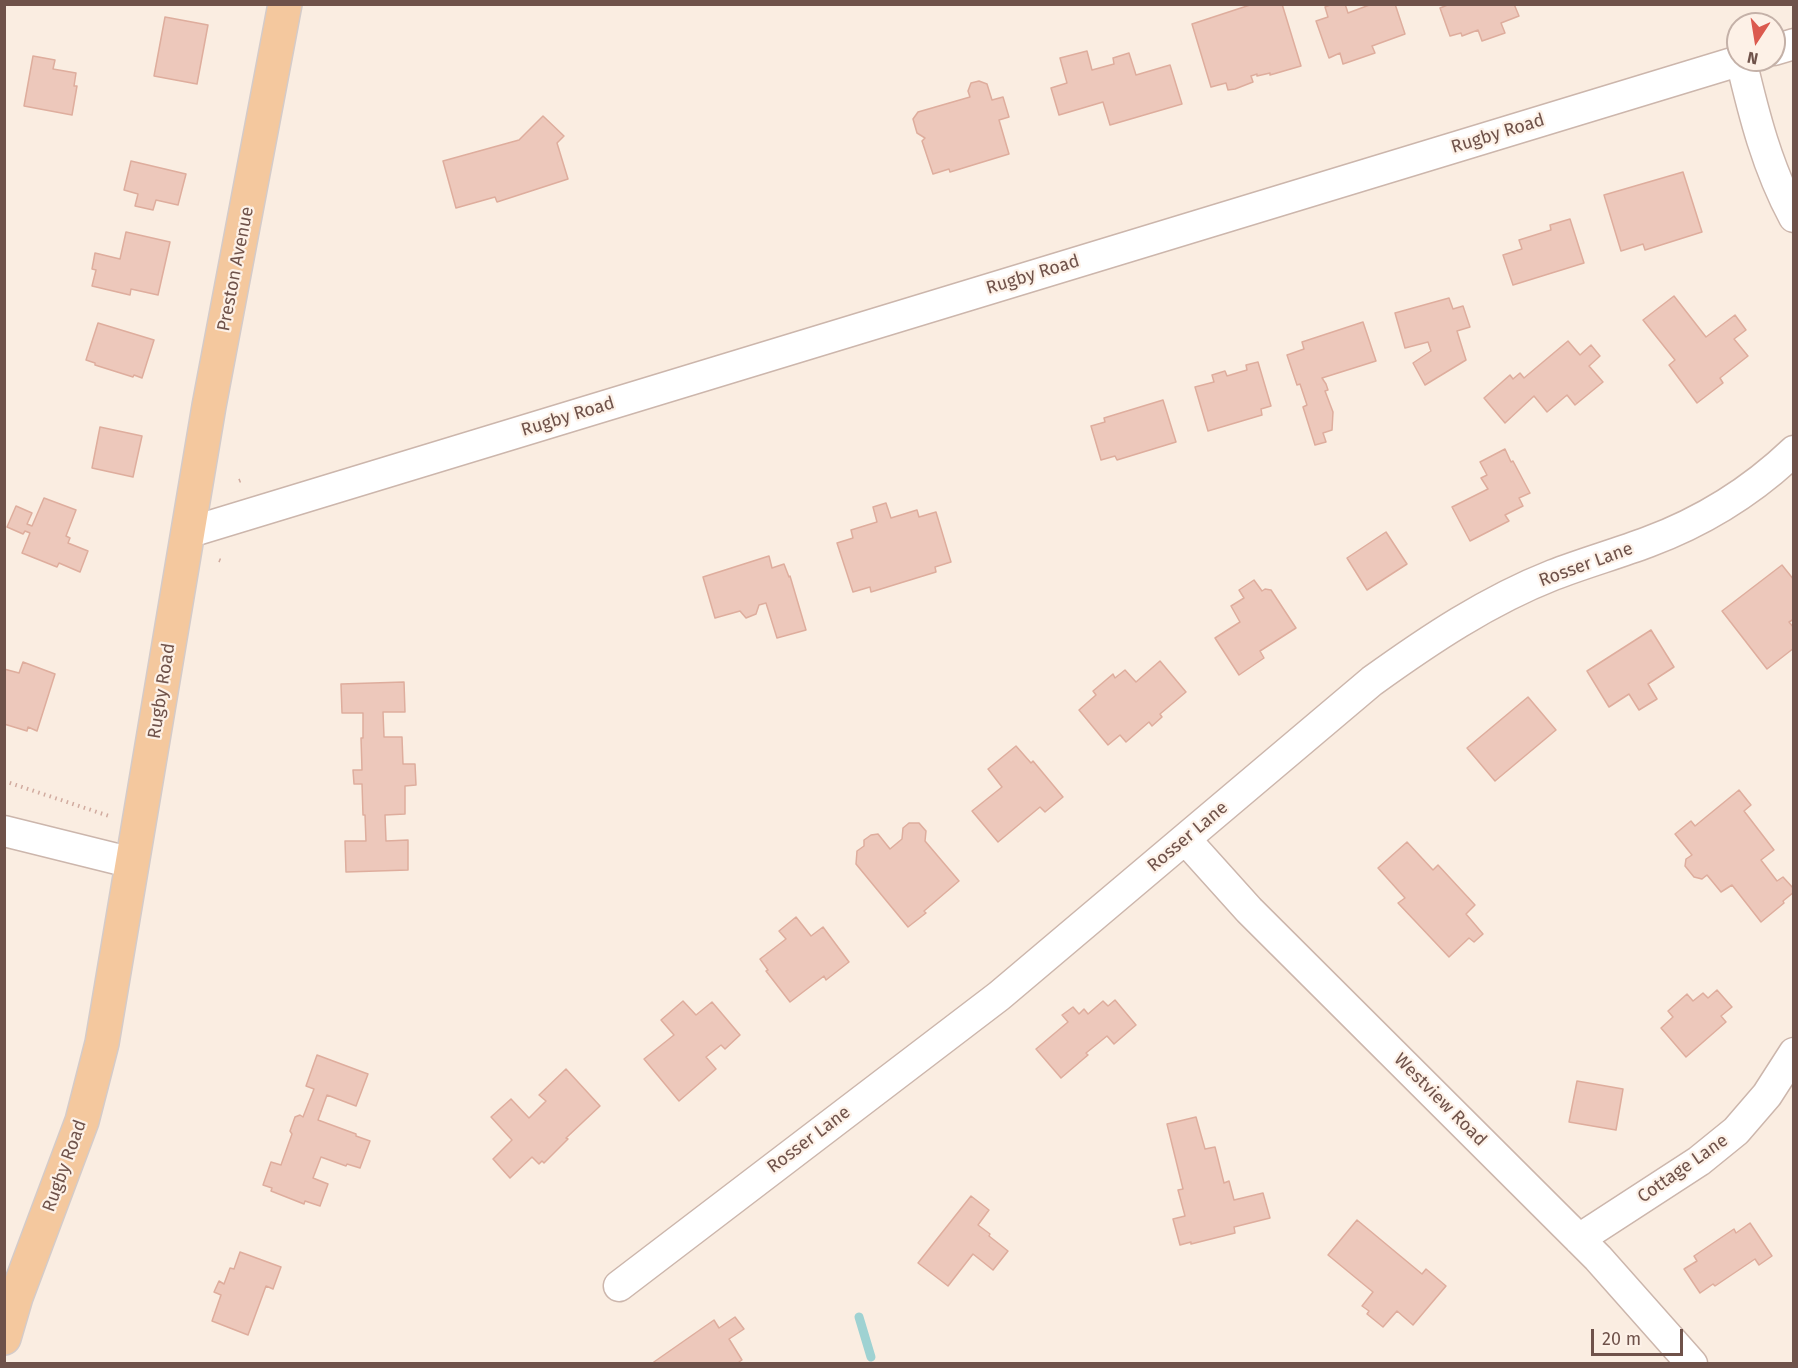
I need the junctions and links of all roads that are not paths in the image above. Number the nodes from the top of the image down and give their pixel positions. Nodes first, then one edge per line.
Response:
1 (285, 4) edge
2 (1726, 65) edge
3 (1744, 72) edge
4 (1794, 217) edge
5 (1794, 451) edge
6 (187, 533) junction
7 (4, 831) edge
8 (1186, 840) junction
9 (134, 863) junction
10 (1794, 1053) edge
11 (1579, 1239) junction
12 (619, 1286) dead end
13 (4, 1338) edge
14 (1692, 1364) edge

1 - 6 main road, Preston Avenue
2 - 6 street, Rugby Road
3 - 4 street
5 - 8 street, Rosser Lane
6 - 9 main road, Rugby Road
7 - 9 street
8 - 11 street, Westview Road
8 - 12 street, Rosser Lane
9 - 13 main road, Rugby Road
10 - 11 street, Cottage Lane
11 - 14 street, Westview Road

